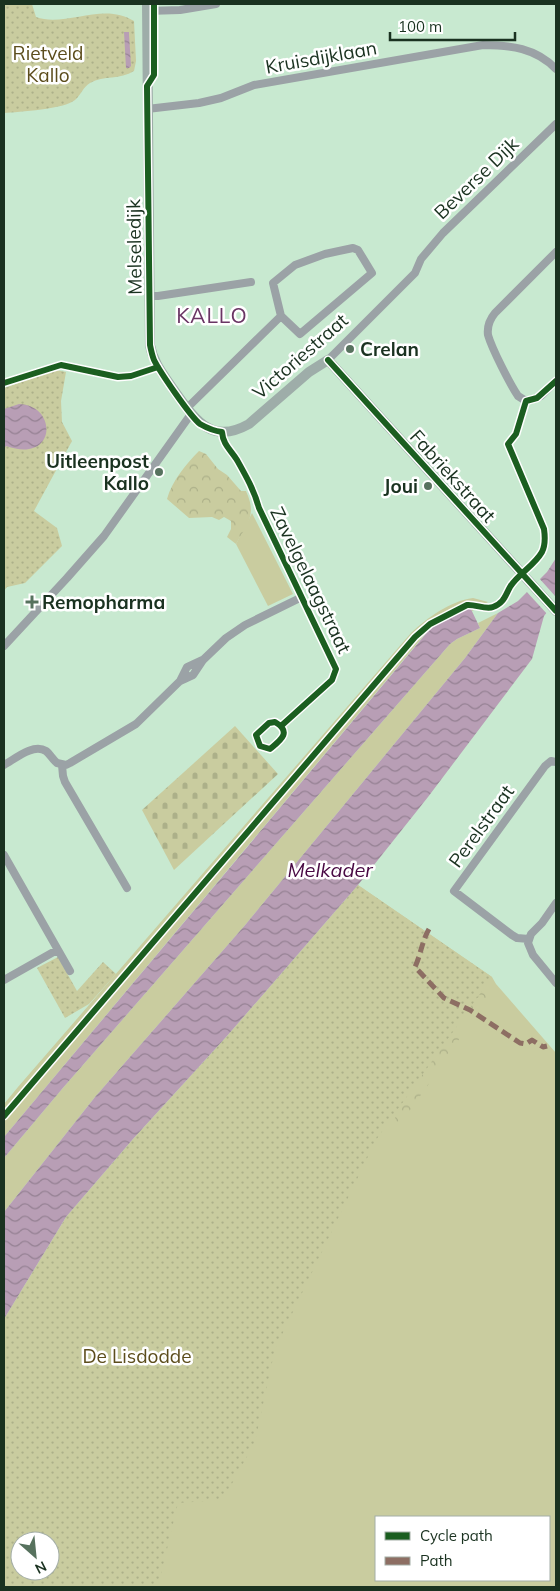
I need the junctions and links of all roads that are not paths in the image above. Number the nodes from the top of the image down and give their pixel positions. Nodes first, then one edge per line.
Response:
1 (216, 4) edge
2 (147, 8) edge
3 (556, 69) edge
4 (148, 109) junction
5 (556, 124) edge
6 (556, 252) edge
7 (421, 259) joint
8 (251, 282) dead end
9 (149, 296) junction
10 (281, 316) junction
11 (328, 360) junction
12 (158, 367) junction
13 (556, 381) edge
14 (4, 383) edge
15 (188, 411) junction
16 (222, 432) junction
17 (302, 597) junction
18 (556, 611) edge
19 (4, 646) edge
20 (281, 726) dead end
21 (556, 762) edge
22 (4, 765) edge
23 (62, 765) junction
24 (4, 855) edge
25 (127, 888) dead end
26 (556, 903) edge
27 (529, 940) junction
28 (57, 950) junction
29 (70, 971) dead end
30 (4, 980) edge
31 (556, 983) edge

1 - 2 street
2 - 4 main road, Melseledijk
3 - 4 street, Kruisdijklaan
4 - 9 main road, Melseledijk
5 - 7 street, Beverse Dijk
6 - 13 street
7 - 11 street, Victoriestraat
8 - 9 street
9 - 12 main road, Melseledijk
10 - 10 street
10 - 15 street
11 - 16 main road, Victoriestraat
11 - 18 main road, Fabriekstraat
12 - 14 street
12 - 15 main road, Melseledijk
15 - 16 main road
15 - 19 street
16 - 17 street, Zavelgelaagstraat
17 - 20 street, Zavelgelaagstraat
17 - 23 street
21 - 27 street, Perelstraat
22 - 23 street
23 - 25 street
24 - 28 street
26 - 27 street
27 - 31 street
28 - 29 street
28 - 30 street

